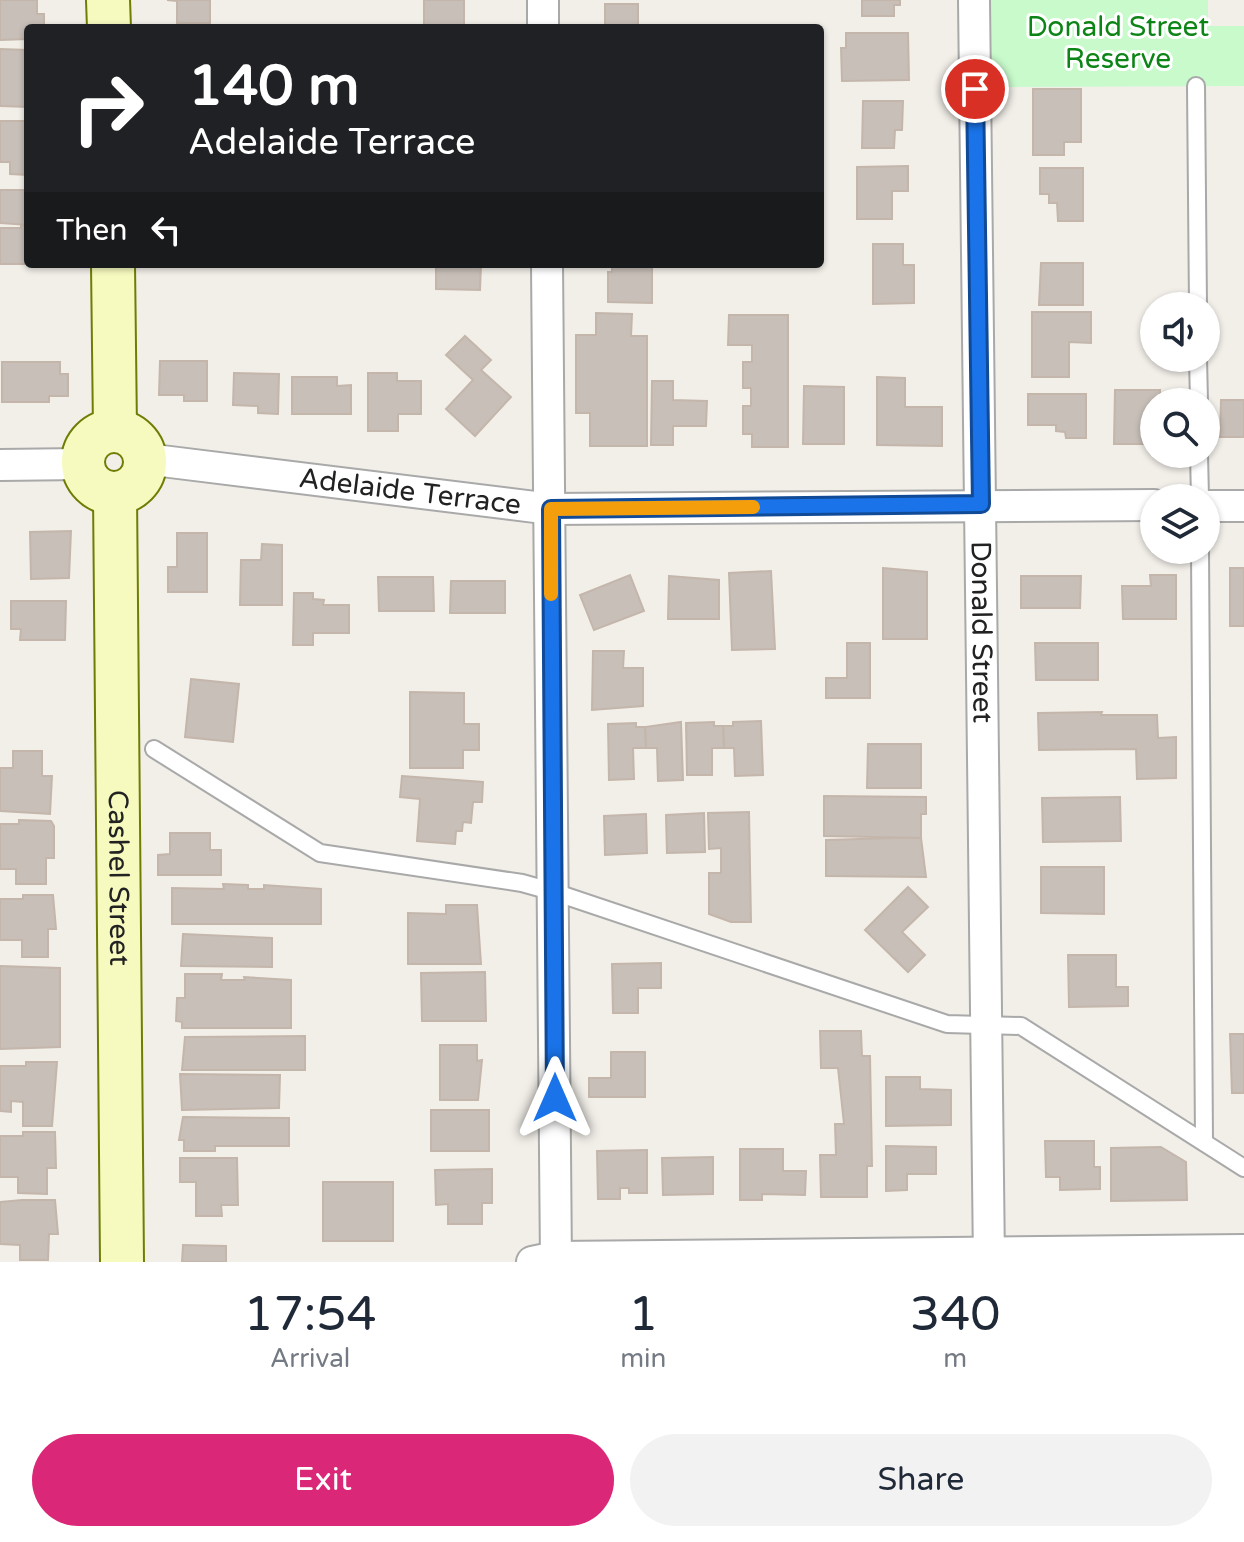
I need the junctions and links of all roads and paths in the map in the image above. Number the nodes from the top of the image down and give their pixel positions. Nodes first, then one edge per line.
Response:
1 (108, 0) edge
2 (543, 0) edge
3 (974, 0) edge
4 (109, 24) edge
5 (543, 24) edge
6 (1196, 86) dead end
7 (113, 268) edge
8 (547, 268) edge
9 (1198, 292) edge
10 (115, 430) junction
11 (146, 459) junction
12 (81, 464) junction
13 (0, 465) edge
14 (115, 494) junction
15 (981, 504) junction
16 (1140, 505) edge
17 (1220, 506) edge
18 (1244, 506) edge
19 (551, 509) junction
20 (1200, 564) edge
21 (154, 749) dead end
22 (554, 892) junction
23 (987, 1025) junction
24 (1204, 1142) junction
25 (1244, 1168) edge
26 (1244, 1250) edge
27 (989, 1257) edge
28 (548, 1260) edge
29 (122, 1262) edge

1 - 4 street
2 - 5 street
3 - 15 street, Donald Street
6 - 9 lane
7 - 10 street
8 - 19 street
10 - 11 street
10 - 12 street
11 - 14 street
11 - 19 street, Adelaide Terrace
12 - 13 street
12 - 14 street
14 - 29 street, Cashel Street
15 - 16 street, Adelaide Terrace
15 - 19 street, Adelaide Terrace
15 - 23 street, Donald Street
17 - 18 street
19 - 22 street
20 - 24 lane
21 - 22 lane
22 - 23 lane
22 - 28 street
23 - 24 lane
23 - 27 street, Donald Street
24 - 25 lane
26 - 27 street
27 - 28 street

